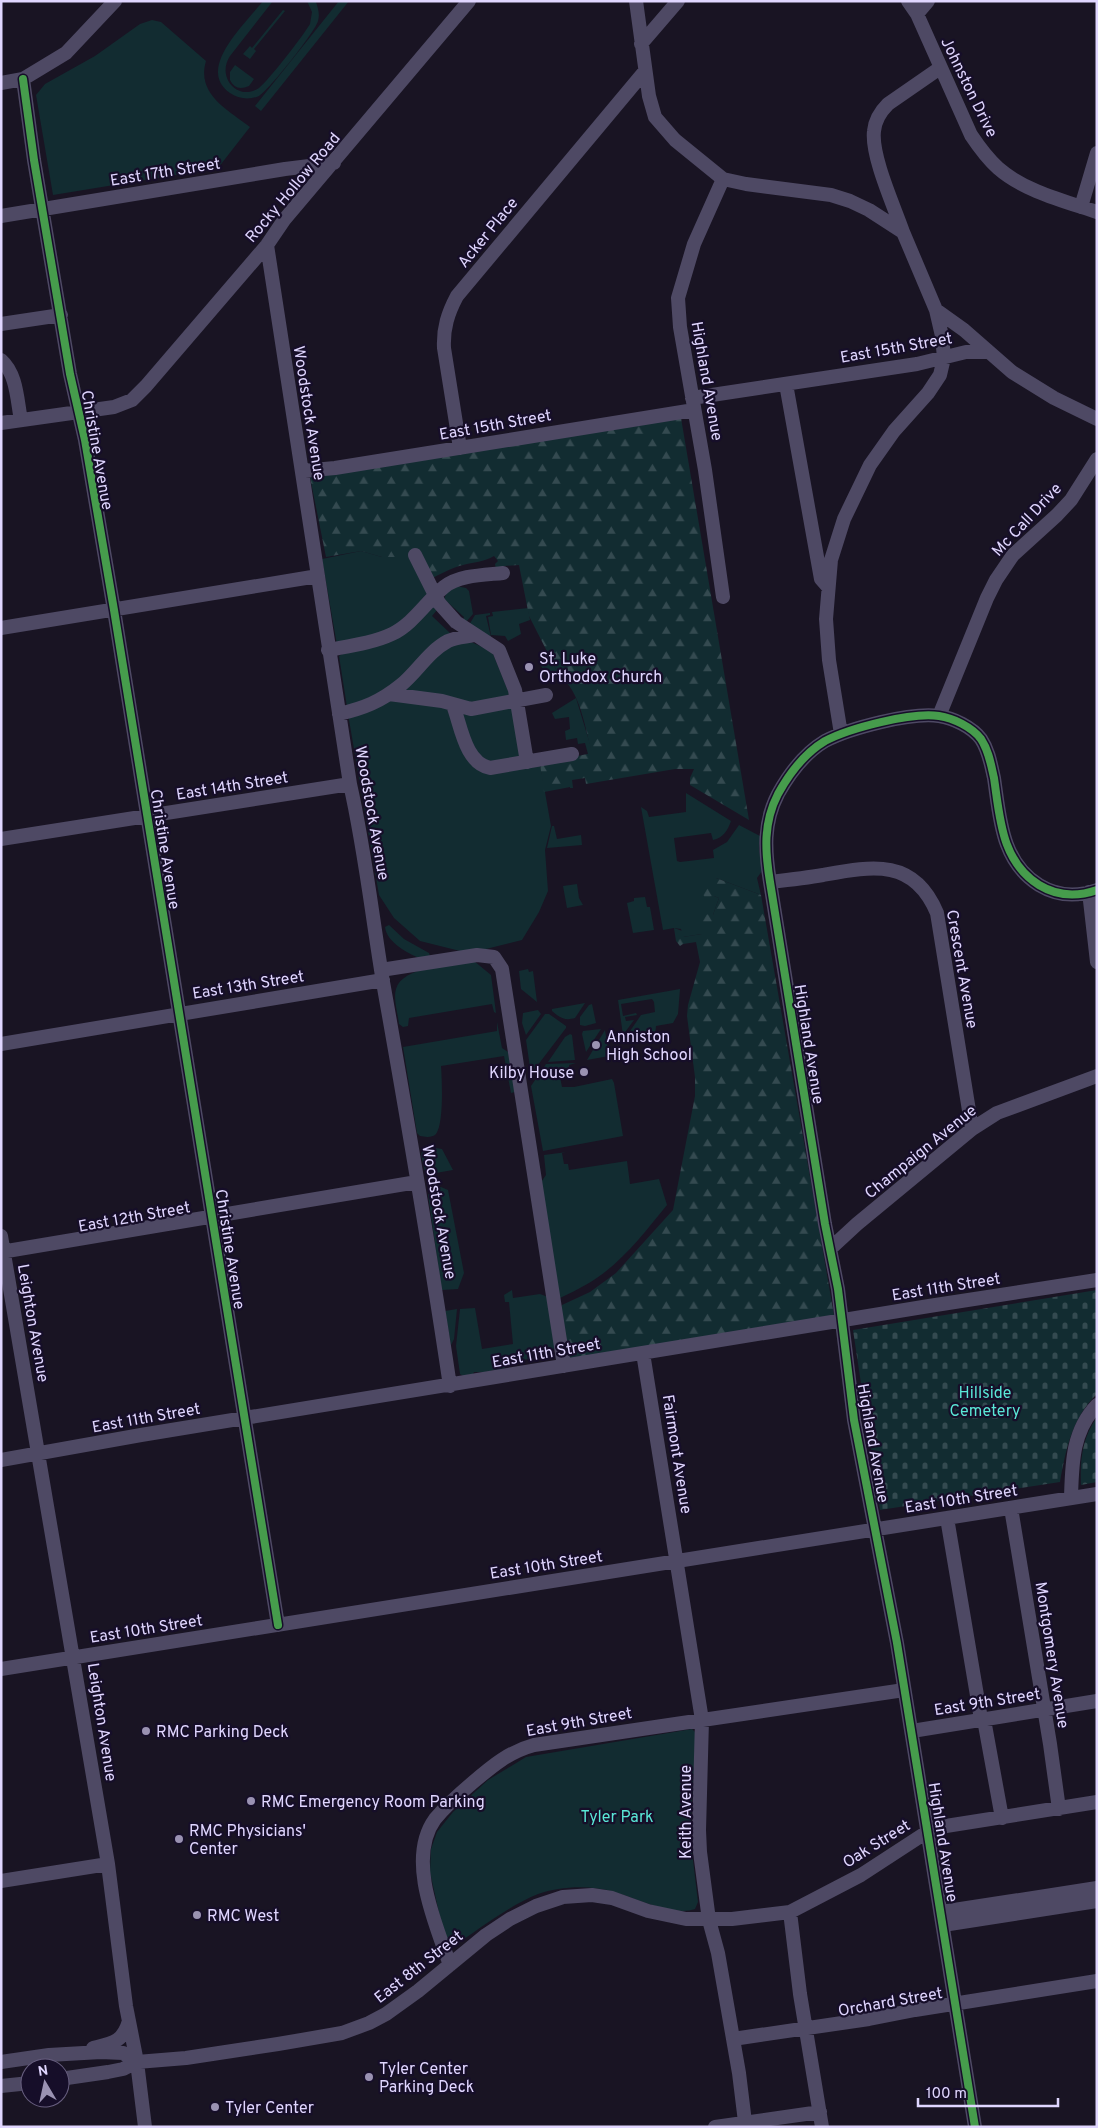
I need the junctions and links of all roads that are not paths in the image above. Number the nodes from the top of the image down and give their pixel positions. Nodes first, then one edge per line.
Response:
1 (116, 1) edge
2 (469, 1) edge
3 (636, 1) edge
4 (678, 1) edge
5 (908, 1) edge
6 (928, 1) edge
7 (917, 14) junction
8 (641, 44) junction
9 (940, 68) junction
10 (645, 71) junction
11 (24, 79) junction
12 (1, 83) edge
13 (1097, 153) edge
14 (334, 163) junction
15 (723, 178) junction
16 (1081, 207) junction
17 (43, 209) junction
18 (1097, 212) edge
19 (1, 216) edge
20 (903, 232) junction
21 (267, 245) junction
22 (936, 310) junction
23 (60, 315) junction
24 (1, 324) edge
25 (988, 352) junction
26 (944, 358) junction
27 (1, 360) edge
28 (786, 384) junction
29 (693, 404) junction
30 (78, 411) junction
31 (1097, 419) edge
32 (22, 420) junction
33 (1, 423) edge
34 (460, 448) junction
35 (1097, 459) edge
36 (302, 471) junction
37 (415, 555) dead end
38 (503, 572) dead end
39 (318, 576) junction
40 (828, 587) junction
41 (436, 596) junction
42 (723, 596) dead end
43 (114, 610) junction
44 (1, 628) edge
45 (475, 635) junction
46 (328, 650) junction
47 (389, 694) junction
48 (546, 694) dead end
49 (518, 700) junction
50 (454, 705) junction
51 (339, 714) junction
52 (939, 716) junction
53 (842, 734) junction
54 (572, 754) dead end
55 (527, 762) junction
56 (350, 784) junction
57 (147, 816) junction
58 (1, 839) edge
59 (770, 882) junction
60 (1093, 891) edge
61 (1097, 962) edge
62 (382, 975) junction
63 (179, 1014) junction
64 (1, 1044) edge
65 (1097, 1076) edge
66 (972, 1128) junction
67 (417, 1182) junction
68 (211, 1216) junction
69 (1, 1236) edge
70 (831, 1248) junction
71 (2, 1252) edge
72 (1097, 1280) edge
73 (841, 1321) junction
74 (643, 1353) junction
75 (564, 1366) junction
76 (450, 1386) junction
77 (1097, 1405) edge
78 (245, 1419) junction
79 (40, 1454) junction
80 (1, 1460) edge
81 (1097, 1494) edge
82 (1071, 1498) junction
83 (1011, 1508) junction
84 (947, 1518) junction
85 (875, 1529) junction
86 (678, 1561) junction
87 (278, 1625) junction
88 (74, 1658) junction
89 (1, 1669) edge
90 (904, 1690) junction
91 (1097, 1701) edge
92 (1043, 1709) junction
93 (702, 1720) junction
94 (981, 1720) junction
95 (912, 1731) junction
96 (1097, 1802) edge
97 (1059, 1809) junction
98 (1002, 1818) junction
99 (928, 1832) junction
100 (108, 1864) junction
101 (1, 1881) edge
102 (1097, 1888) edge
103 (1097, 1901) edge
104 (1039, 1903) junction
105 (790, 1912) junction
106 (942, 1918) junction
107 (709, 1920) junction
108 (450, 1965) junction
109 (1097, 1981) edge
110 (955, 2003) junction
111 (129, 2021) junction
112 (807, 2028) junction
113 (733, 2039) junction
114 (69, 2054) junction
115 (1, 2062) edge
116 (137, 2062) junction
117 (70, 2077) edge
118 (20, 2084) edge
119 (1, 2086) edge
120 (820, 2112) junction
121 (745, 2122) junction
122 (145, 2127) edge
123 (715, 2127) edge
124 (822, 2127) edge
125 (974, 2127) edge

1 - 11 street
2 - 14 street, Rocky Hollow Road
3 - 8 street
4 - 8 street
5 - 7 street, Johnston Drive
6 - 7 street
7 - 9 street, Johnston Drive
8 - 10 street
9 - 16 street, Johnston Drive
9 - 20 street
10 - 15 street
10 - 34 street, Acker Place
11 - 12 street
11 - 17 street, Christine Avenue
13 - 16 street
14 - 17 street, East 17th Street
14 - 21 street, Rocky Hollow Road
15 - 20 street
15 - 29 street, Highland Avenue
16 - 18 street, Johnston Drive
17 - 19 street, East 17th Street
17 - 23 street, Christine Avenue
20 - 22 street
21 - 30 street, Rocky Hollow Road
21 - 36 street, Woodstock Avenue
22 - 25 street, East 15th Street
22 - 26 street
23 - 24 street
23 - 30 street, Christine Avenue
25 - 26 street, East 15th Street
25 - 31 street, East 15th Street
26 - 28 street, East 15th Street
26 - 40 street
27 - 32 street
28 - 29 street, East 15th Street
28 - 40 street
29 - 34 street, East 15th Street
29 - 42 street, Highland Avenue
30 - 32 street, Rocky Hollow Road
30 - 43 street, Christine Avenue
32 - 33 street, Rocky Hollow Road
34 - 36 street, East 15th Street
35 - 52 street, Mc Call Drive
36 - 39 street, Woodstock Avenue
37 - 41 street
38 - 41 street
39 - 43 street
39 - 46 street, Woodstock Avenue
40 - 53 street
41 - 45 street
41 - 46 street
43 - 44 street
43 - 57 street, Christine Avenue
45 - 47 street
45 - 49 street
46 - 51 street, Woodstock Avenue
47 - 50 street
47 - 51 street
48 - 49 street
49 - 50 street
49 - 55 street
50 - 55 street
51 - 56 street, Woodstock Avenue
52 - 53 street
52 - 60 street
53 - 59 street, Highland Avenue
54 - 55 street
56 - 57 street, East 14th Street
56 - 62 street, Woodstock Avenue
57 - 58 street, East 14th Street
57 - 63 street, Christine Avenue
59 - 66 street, Crescent Avenue
59 - 70 street, Highland Avenue
60 - 61 street
62 - 63 street, East 13th Street
62 - 67 street, Woodstock Avenue
62 - 75 street, East 13th Street
63 - 64 street, East 13th Street
63 - 68 street, Christine Avenue
65 - 66 street, Champaign Avenue
66 - 70 street, Champaign Avenue
67 - 68 street, East 12th Street
67 - 76 street, Woodstock Avenue
68 - 71 street, East 12th Street
68 - 78 street, Christine Avenue
69 - 71 street, Leighton Avenue
70 - 73 street, Highland Avenue
71 - 79 street, Leighton Avenue
72 - 73 street, East 11th Street
73 - 74 street, East 11th Street
73 - 85 street, Highland Avenue
74 - 75 street, East 11th Street
74 - 86 street, Fairmont Avenue
75 - 76 street, East 11th Street
76 - 78 street, East 11th Street
77 - 82 street
78 - 79 street, East 11th Street
78 - 87 street, Christine Avenue
79 - 80 street, East 11th Street
79 - 88 street, Leighton Avenue
81 - 82 street, East 10th Street
82 - 83 street, East 10th Street
83 - 84 street, East 10th Street
83 - 92 street, Montgomery Avenue
84 - 85 street, East 10th Street
84 - 94 street
85 - 86 street, East 10th Street
85 - 90 street, Highland Avenue
86 - 87 street, East 10th Street
86 - 93 street, Keith Avenue
87 - 88 street, East 10th Street
88 - 89 street, East 10th Street
88 - 100 street, Leighton Avenue
90 - 93 street, East 9th Street
90 - 95 street, Highland Avenue
91 - 92 street, East 9th Street
92 - 94 street, East 9th Street
92 - 97 street, Montgomery Avenue
93 - 107 street, Keith Avenue
93 - 108 street, East 9th Street
94 - 95 street, East 9th Street
94 - 98 street
95 - 99 street, Highland Avenue
96 - 97 street, Oak Street
97 - 98 street, Oak Street
98 - 99 street, Oak Street
99 - 105 street, Oak Street
99 - 106 street, Highland Avenue
100 - 101 street
100 - 111 street, Leighton Avenue
102 - 104 street
103 - 104 street
104 - 106 street
105 - 107 street, Oak Street
105 - 112 street
106 - 110 street, Highland Avenue
107 - 108 street, East 8th Street
107 - 113 street, Keith Avenue
108 - 116 street, East 8th Street
109 - 110 street, Orchard Street
110 - 112 street, Orchard Street
110 - 125 street, Highland Avenue
111 - 114 street
111 - 116 street, Leighton Avenue
112 - 113 street, Orchard Street
112 - 120 street
113 - 121 street, Keith Avenue
114 - 115 street, East 8th Street
114 - 116 street, East 8th Street
116 - 117 street, East 8th Street
116 - 122 street, Leighton Avenue
118 - 119 street
120 - 121 street
120 - 124 street
121 - 123 street

